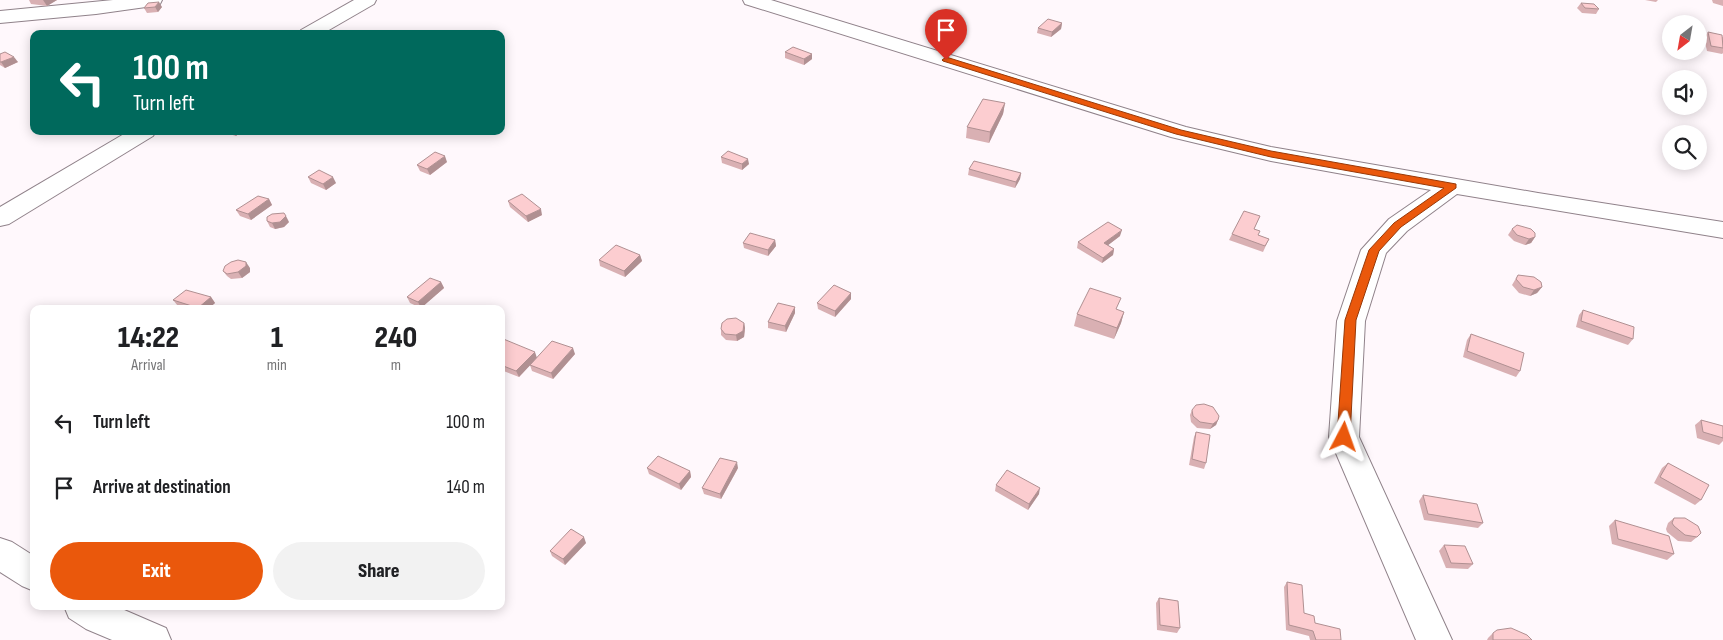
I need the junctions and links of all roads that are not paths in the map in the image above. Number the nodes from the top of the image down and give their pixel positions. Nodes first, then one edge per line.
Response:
1 (153, 0) edge
2 (367, 0) edge
3 (752, 0) edge
4 (0, 17) edge
5 (315, 30) edge
6 (138, 135) edge
7 (1452, 186) junction
8 (0, 218) edge
9 (1723, 230) edge
10 (0, 553) edge
11 (30, 572) edge
12 (88, 610) edge
13 (153, 640) edge
14 (1434, 640) edge

1 - 4 street
2 - 5 street
3 - 7 street
6 - 8 street
7 - 9 street
7 - 14 street
10 - 11 street
12 - 13 street

